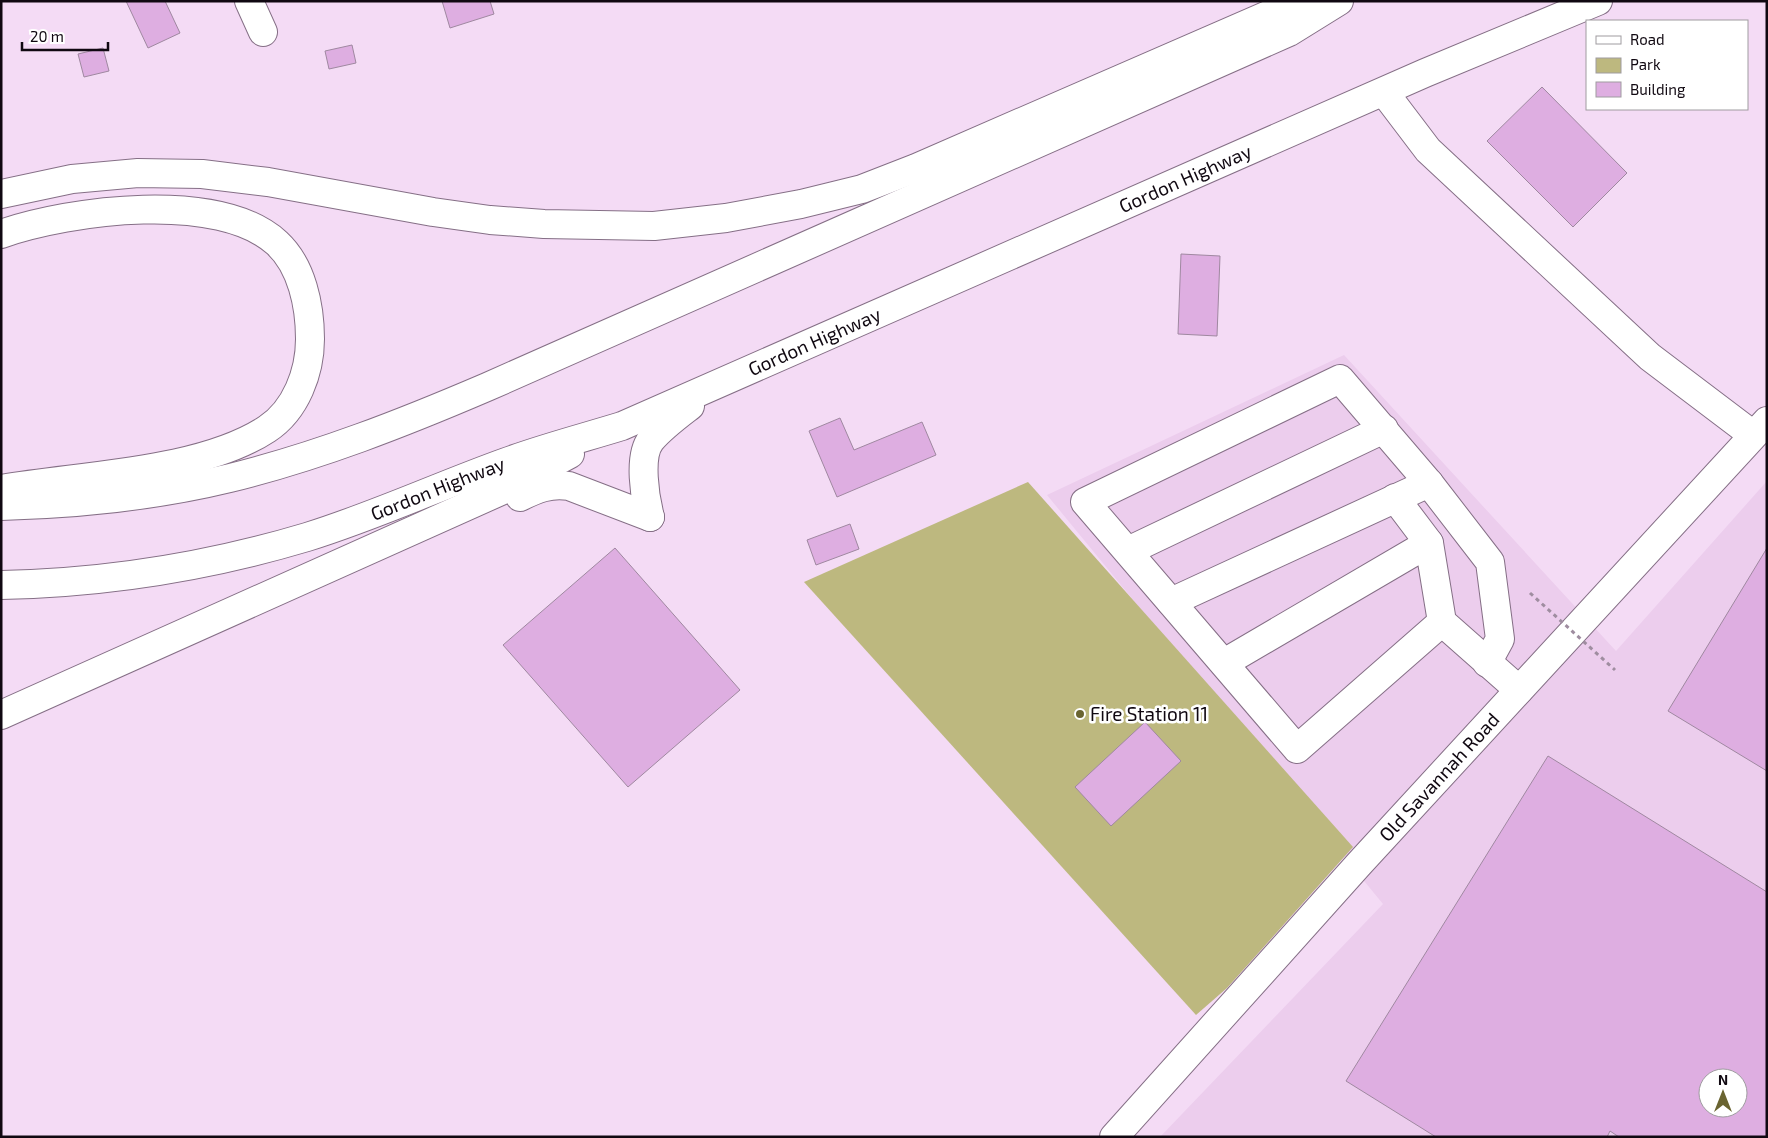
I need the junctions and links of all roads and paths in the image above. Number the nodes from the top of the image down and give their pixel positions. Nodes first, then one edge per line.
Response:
1 (249, 1) edge
2 (1300, 1) edge
3 (1339, 1) edge
4 (1598, 1) edge
5 (263, 32) dead end
6 (1384, 92) junction
7 (1, 194) edge
8 (1, 234) edge
9 (714, 385) junction
10 (622, 426) junction
11 (1760, 428) edge
12 (1384, 429) junction
13 (1429, 483) junction
14 (1, 489) edge
15 (1395, 498) junction
16 (1, 506) edge
17 (1429, 543) junction
18 (1128, 551) junction
19 (1, 585) edge
20 (285, 588) junction
21 (1530, 593) dead end
22 (1171, 602) junction
23 (1442, 622) junction
24 (1224, 663) junction
25 (1487, 663) junction
26 (1615, 670) dead end
27 (1519, 690) junction
28 (1, 715) edge
29 (1114, 1137) edge

1 - 5 main road
2 - 7 main road
3 - 16 main road
4 - 6 main road, Gordon Highway
6 - 9 main road, Gordon Highway
6 - 11 main road
8 - 14 main road
9 - 10 main road, Gordon Highway
9 - 20 main road
10 - 19 main road, Gordon Highway
10 - 20 main road
11 - 27 main road, Old Savannah Road
12 - 13 main road
12 - 18 main road
12 - 18 main road
13 - 15 main road
13 - 25 main road
15 - 17 main road
15 - 22 main road
17 - 23 main road
17 - 24 main road
18 - 22 main road
20 - 28 main road
21 - 26 path, bridge
22 - 24 main road
23 - 24 main road
23 - 25 main road
25 - 27 main road
27 - 29 main road, Old Savannah Road

